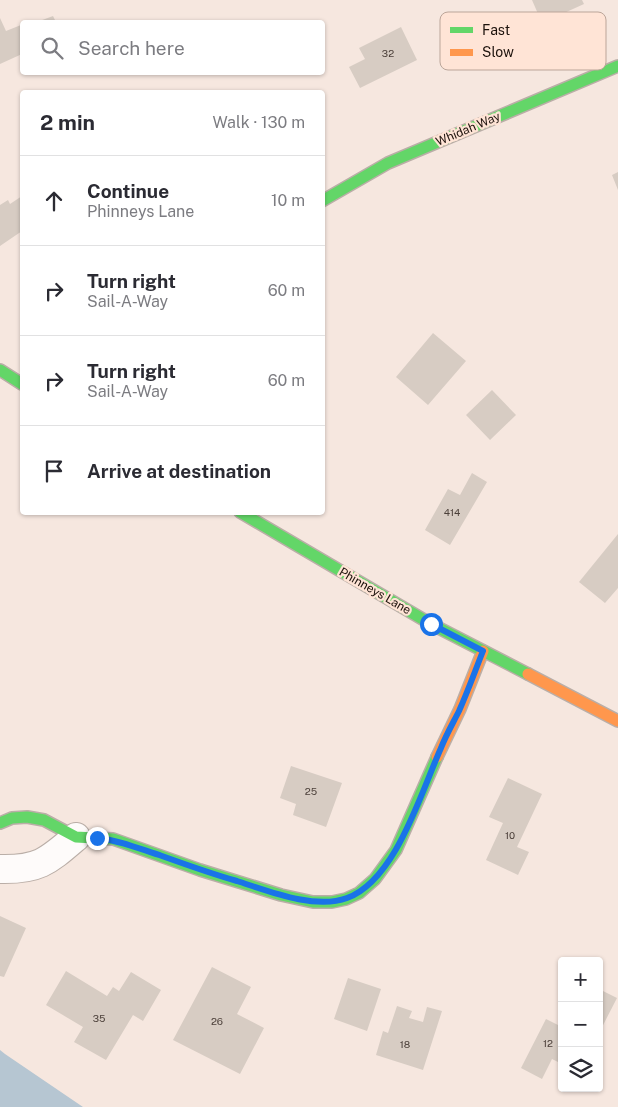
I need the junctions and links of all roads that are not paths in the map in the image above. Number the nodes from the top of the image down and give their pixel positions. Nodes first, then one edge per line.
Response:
1 (618, 66) edge
2 (325, 199) edge
3 (0, 370) edge
4 (20, 383) edge
5 (245, 515) edge
6 (483, 651) junction
7 (618, 721) edge
8 (0, 823) edge
9 (76, 837) junction
10 (0, 869) edge

1 - 2 street, Whidah Way
3 - 4 street
5 - 6 street, Phinneys Lane
6 - 7 street, Phinneys Lane
6 - 9 street
8 - 9 street
9 - 10 street

